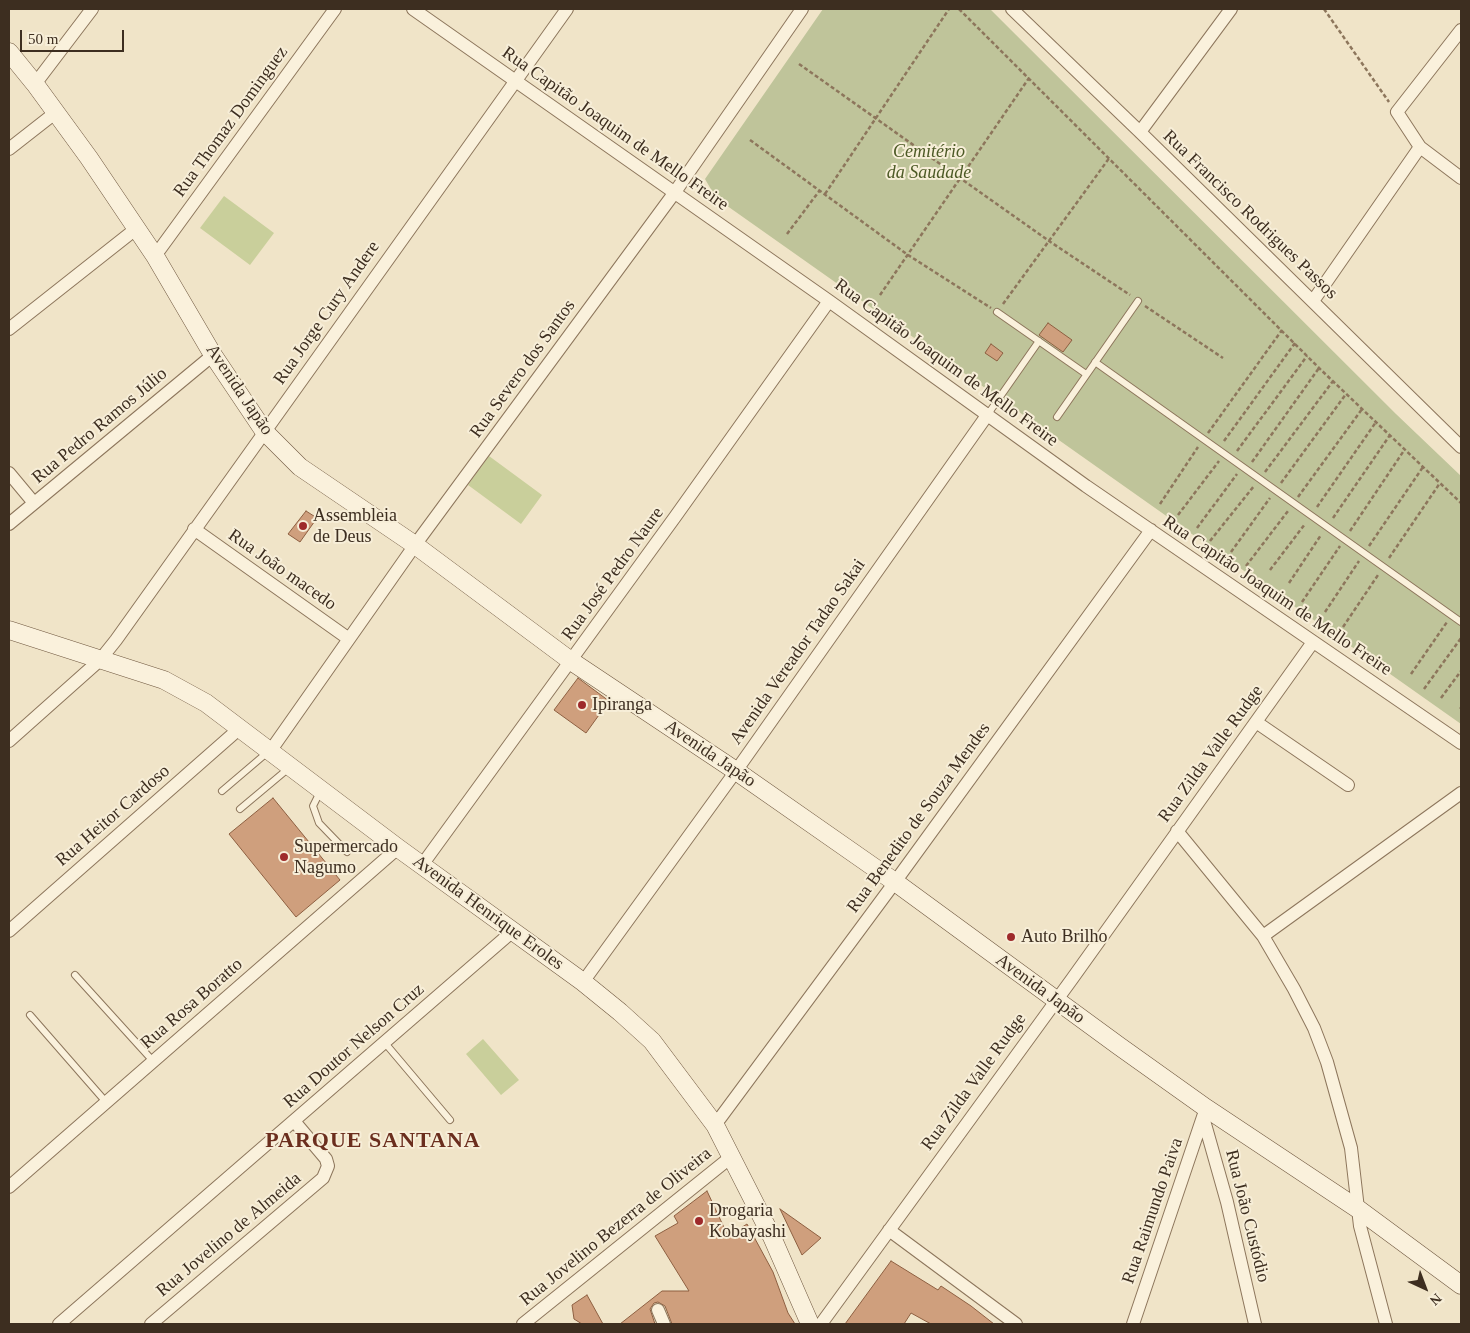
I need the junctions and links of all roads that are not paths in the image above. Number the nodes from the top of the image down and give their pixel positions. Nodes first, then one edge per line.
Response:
1 (92, 9) edge
2 (335, 9) edge
3 (413, 9) edge
4 (567, 9) edge
5 (802, 9) edge
6 (1012, 9) edge
7 (1231, 9) edge
8 (1461, 30) edge
9 (9, 52) edge
10 (515, 80) junction
11 (35, 84) junction
12 (55, 113) junction
13 (1140, 132) junction
14 (1420, 147) junction
15 (9, 149) edge
16 (1461, 178) edge
17 (675, 192) junction
18 (137, 228) junction
19 (155, 256) junction
20 (829, 301) junction
21 (1138, 301) dead end
22 (1313, 301) junction
23 (997, 312) road end
24 (9, 329) edge
25 (1039, 341) junction
26 (213, 355) junction
27 (1095, 362) junction
28 (1086, 374) junction
29 (988, 414) junction
30 (1057, 417) dead end
31 (264, 431) junction
32 (1461, 447) edge
33 (9, 473) edge
34 (34, 503) junction
35 (9, 524) edge
36 (194, 529) junction
37 (1151, 530) junction
38 (415, 545) junction
39 (1461, 622) edge
40 (9, 630) edge
41 (349, 639) junction
42 (1313, 642) junction
43 (100, 660) junction
44 (571, 661) junction
45 (1256, 722) junction
46 (240, 728) junction
47 (9, 741) edge
48 (1461, 743) edge
49 (271, 750) junction
50 (292, 766) junction
51 (736, 771) junction
52 (1348, 785) dead end
53 (321, 788) junction
54 (222, 791) dead end
55 (1461, 793) edge
56 (240, 809) dead end
57 (1176, 831) junction
58 (398, 848) junction
59 (347, 852) dead end
60 (422, 865) junction
61 (895, 882) junction
62 (9, 931) edge
63 (513, 931) junction
64 (1263, 936) junction
65 (76, 975) dead end
66 (583, 982) junction
67 (1055, 1000) junction
68 (30, 1015) dead end
69 (384, 1043) junction
70 (153, 1061) junction
71 (106, 1102) junction
72 (1205, 1112) junction
73 (450, 1120) dead end
74 (294, 1122) junction
75 (715, 1125) junction
76 (731, 1157) junction
77 (9, 1187) edge
78 (1358, 1209) junction
79 (889, 1230) junction
80 (1461, 1284) edge
81 (658, 1310) dead end
82 (59, 1324) edge
83 (151, 1324) edge
84 (523, 1324) edge
85 (664, 1324) edge
86 (810, 1324) edge
87 (821, 1324) edge
88 (1016, 1324) edge
89 (1133, 1324) edge
90 (1255, 1324) edge
91 (1386, 1324) edge

1 - 11 street
2 - 19 street, Rua Thomaz Dominguez
3 - 10 street, Rua Capitão Joaquim de Mello Freire
4 - 10 street, Rua Jorge Cury Andere
5 - 17 street, Rua Severo dos Santos
6 - 13 street, Rua Francisco Rodrigues Passos
7 - 13 street
8 - 14 street
9 - 11 main road, Avenida Japão
10 - 17 street, Rua Capitão Joaquim de Mello Freire
10 - 31 street, Rua Jorge Cury Andere
11 - 12 main road, Avenida Japão
12 - 15 street
12 - 18 main road, Avenida Japão
13 - 22 street, Rua Francisco Rodrigues Passos
14 - 16 street
14 - 22 street
17 - 20 street, Rua Capitão Joaquim de Mello Freire
17 - 38 street, Rua Severo dos Santos
18 - 19 main road, Avenida Japão
18 - 24 street
19 - 26 main road, Avenida Japão
20 - 29 street, Rua Capitão Joaquim de Mello Freire
20 - 44 street, Rua José Pedro Naure
21 - 27 lane
22 - 32 street, Rua Francisco Rodrigues Passos
23 - 25 lane
25 - 28 lane
25 - 29 lane
26 - 31 main road, Avenida Japão
26 - 34 street, Rua Pedro Ramos Júlio
27 - 28 lane
27 - 39 lane
28 - 30 lane
29 - 37 street, Rua Capitão Joaquim de Mello Freire
29 - 51 street, Avenida Vereador Tadao Sakai
31 - 36 street, Rua Jorge Cury Andere
31 - 38 main road, Avenida Japão
33 - 34 street
34 - 35 street, Rua Pedro Ramos Júlio
36 - 41 street, Rua João macedo
36 - 43 street, Rua Jorge Cury Andere
37 - 42 street, Rua Capitão Joaquim de Mello Freire
37 - 61 street, Rua Benedito de Souza Mendes
38 - 41 street, Rua Severo dos Santos
38 - 44 main road, Avenida Japão
40 - 43 main road, Avenida Henrique Eroles
41 - 49 street, Rua Severo dos Santos
42 - 45 street, Rua Zilda Valle Rudge
42 - 48 street, Rua Capitão Joaquim de Mello Freire
43 - 46 main road, Avenida Henrique Eroles
43 - 47 street, Rua Jorge Cury Andere
44 - 51 main road, Avenida Japão
44 - 60 street, Rua José Pedro Naure
45 - 52 street
45 - 57 street, Rua Zilda Valle Rudge
46 - 49 main road, Avenida Henrique Eroles
46 - 62 street, Rua Heitor Cardoso
49 - 50 main road, Avenida Henrique Eroles
49 - 54 lane
50 - 53 main road, Avenida Henrique Eroles
50 - 56 lane
51 - 61 main road, Avenida Japão
51 - 66 street, Avenida Vereador Tadao Sakai
53 - 58 main road, Avenida Henrique Eroles
53 - 59 lane
55 - 64 street
57 - 64 street
57 - 67 street, Rua Zilda Valle Rudge
58 - 60 main road, Avenida Henrique Eroles
58 - 70 street, Rua Rosa Boratto
60 - 63 main road, Avenida Henrique Eroles
61 - 67 main road, Avenida Japão
61 - 75 street, Rua Benedito de Souza Mendes
63 - 66 main road, Avenida Henrique Eroles
63 - 69 street, Rua Doutor Nelson Cruz
64 - 78 street
65 - 70 lane
66 - 75 main road, Avenida Henrique Eroles
67 - 72 main road, Avenida Japão
67 - 79 street, Rua Zilda Valle Rudge
68 - 71 lane
69 - 73 lane
69 - 74 street, Rua Doutor Nelson Cruz
70 - 71 street, Rua Rosa Boratto
71 - 77 street, Rua Rosa Boratto
72 - 78 main road, Avenida Japão
72 - 89 street, Rua Raimundo Paiva
72 - 90 street, Rua João Custódio
74 - 82 street, Rua Doutor Nelson Cruz
74 - 83 street, Rua Jovelino de Almeida
75 - 76 main road, Avenida Henrique Eroles
76 - 84 street, Rua Jovelino Bezerra de Oliveira
76 - 86 main road, Avenida Henrique Eroles
78 - 80 main road, Avenida Japão
78 - 91 street
79 - 87 street, Rua Zilda Valle Rudge
79 - 88 street
81 - 85 street

